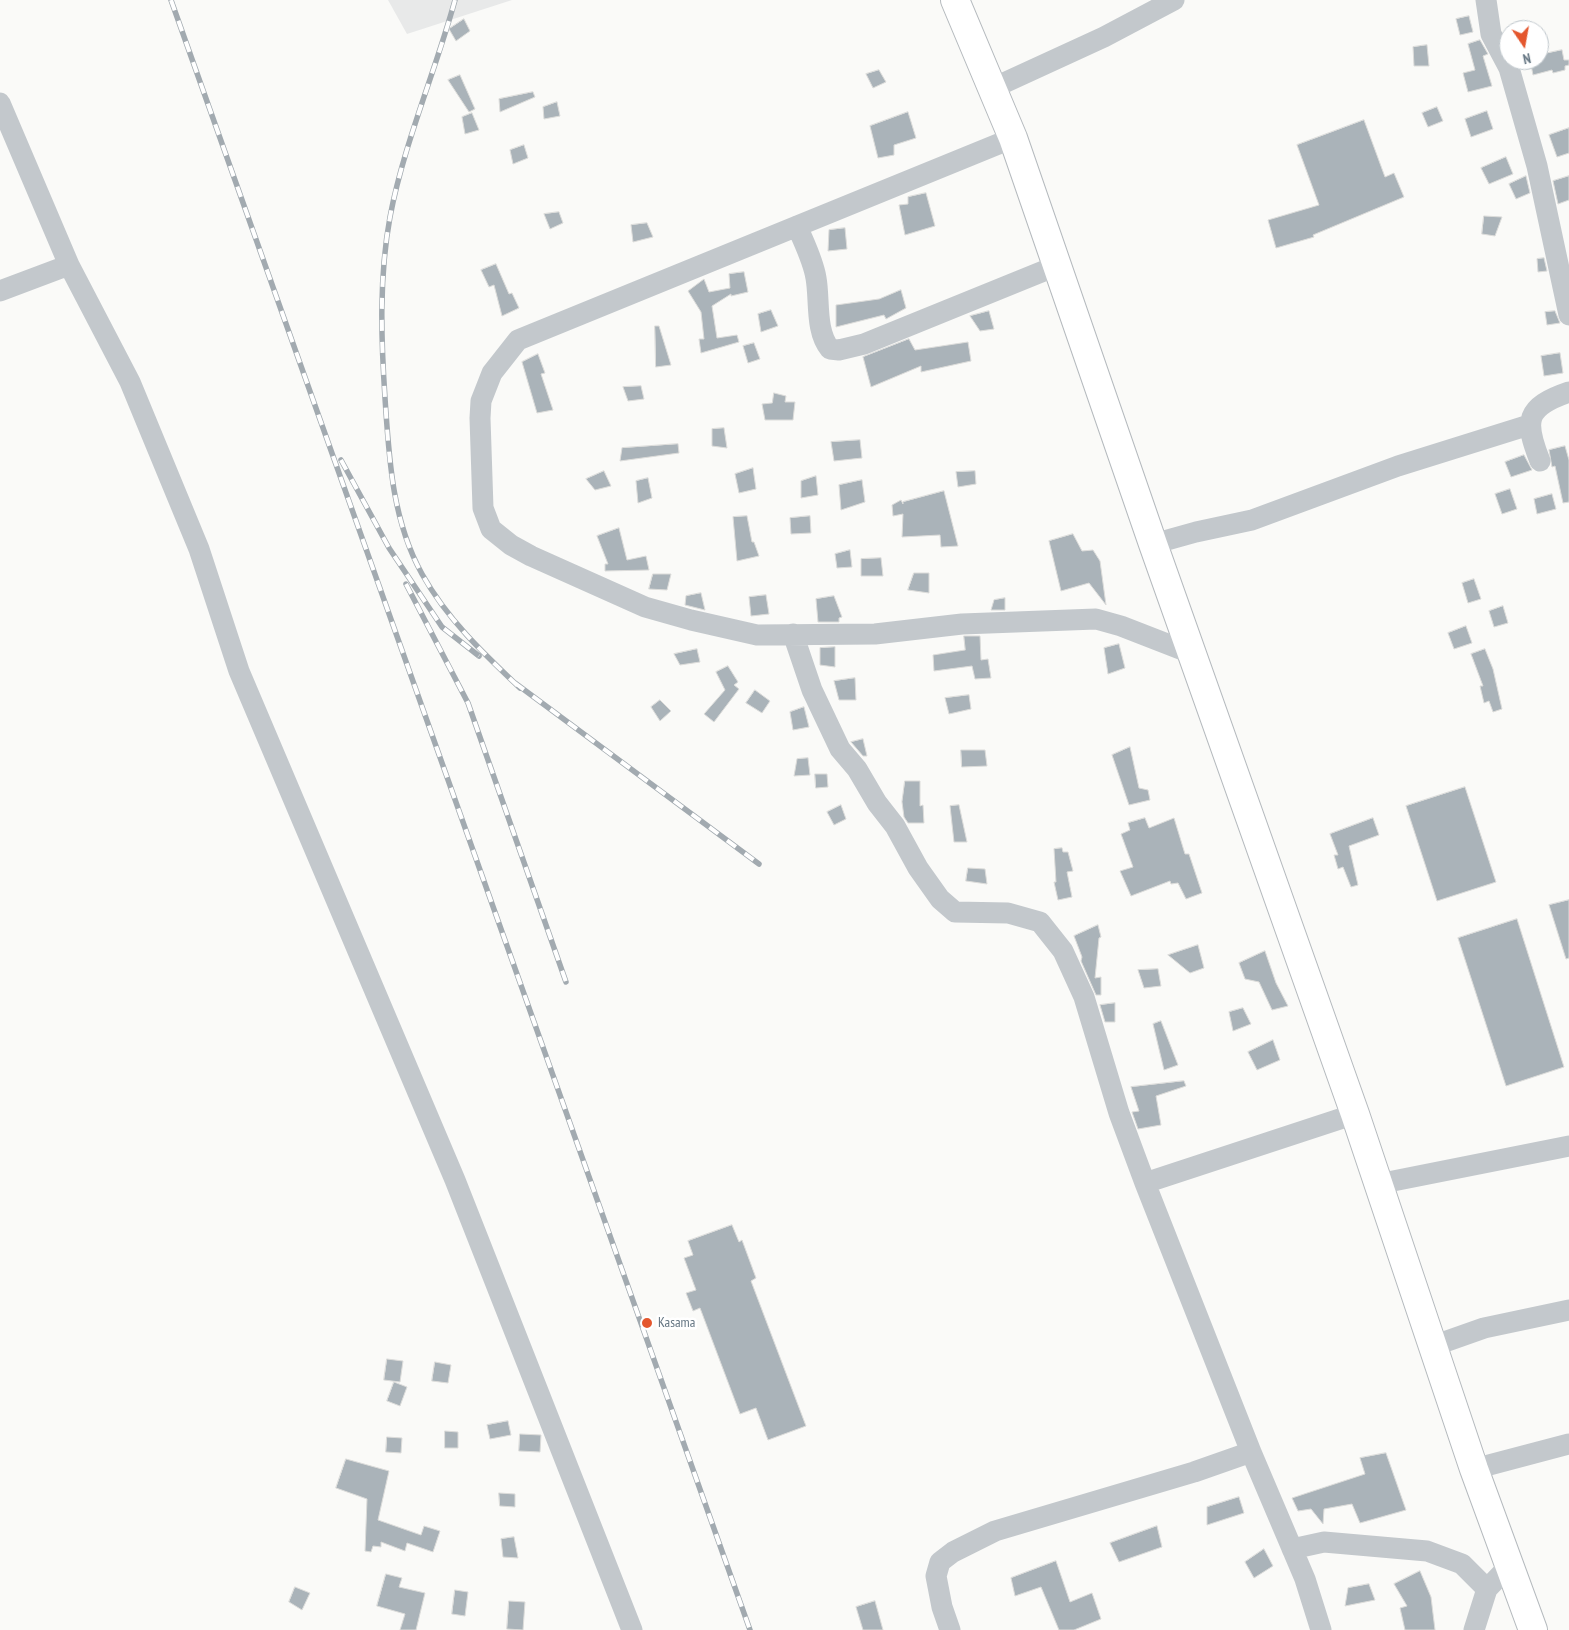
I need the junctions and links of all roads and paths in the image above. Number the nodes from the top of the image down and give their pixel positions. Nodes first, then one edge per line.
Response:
1 (954, 0) edge
2 (1174, 0) edge
3 (1486, 0) edge
4 (993, 88) junction
5 (0, 103) edge
6 (1013, 138) junction
7 (798, 226) junction
8 (69, 265) junction
9 (1056, 266) junction
10 (0, 291) edge
11 (1569, 315) edge
12 (1569, 392) edge
13 (1529, 425) junction
14 (1540, 461) dead end
15 (1153, 544) junction
16 (793, 634) junction
17 (1193, 654) junction
18 (1355, 1114) junction
19 (1569, 1146) edge
20 (1145, 1183) junction
21 (1378, 1184) junction
22 (1569, 1310) edge
23 (1432, 1346) junction
24 (1569, 1444) edge
25 (1251, 1452) junction
26 (1474, 1469) junction
27 (1292, 1549) junction
28 (1509, 1566) junction
29 (1487, 1589) junction
30 (632, 1630) edge
31 (950, 1630) edge
32 (1321, 1630) edge
33 (1474, 1630) edge
34 (1533, 1630) edge

1 - 4 main road
2 - 4 street
3 - 11 street
4 - 6 main road
5 - 8 street
6 - 7 street
6 - 9 main road
7 - 9 street
7 - 16 street
8 - 10 street
8 - 30 street
9 - 15 main road
12 - 13 street
13 - 14 street
13 - 15 street
15 - 17 main road
16 - 17 street
16 - 20 street
17 - 18 main road
18 - 20 street
18 - 21 main road
19 - 21 street
20 - 25 street
21 - 23 main road
22 - 23 street
23 - 26 main road
24 - 26 street
25 - 27 street
25 - 31 street
26 - 28 main road
27 - 29 street
27 - 32 street
28 - 29 street
28 - 34 main road
29 - 33 street

